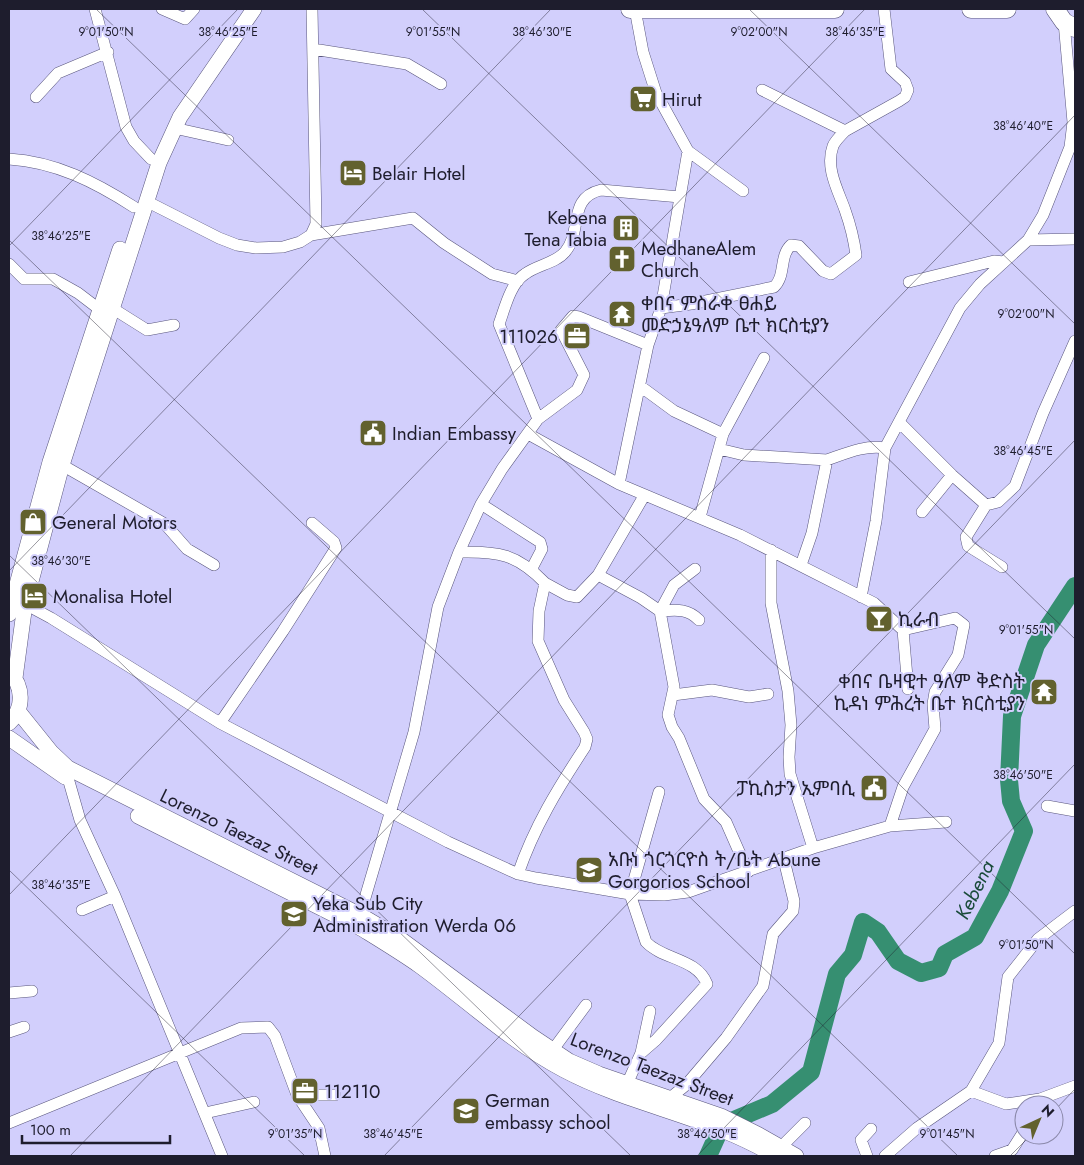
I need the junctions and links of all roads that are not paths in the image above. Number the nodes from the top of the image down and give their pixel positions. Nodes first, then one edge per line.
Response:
1 (95, 9) edge
2 (162, 9) edge
3 (194, 9) edge
4 (243, 9) edge
5 (254, 9) edge
6 (312, 9) edge
7 (633, 9) edge
8 (835, 9) edge
9 (884, 9) edge
10 (970, 9) edge
11 (1007, 9) edge
12 (1065, 20) edge
13 (313, 49) junction
14 (108, 52) junction
15 (1068, 54) junction
16 (1075, 64) edge
17 (441, 84) dead end
18 (762, 90) dead end
19 (36, 96) dead end
20 (174, 128) junction
21 (845, 131) junction
22 (228, 140) dead end
23 (688, 151) junction
24 (9, 159) edge
25 (151, 159) junction
26 (743, 191) dead end
27 (680, 198) junction
28 (140, 204) junction
29 (311, 235) junction
30 (1075, 239) edge
31 (1028, 240) junction
32 (1004, 262) junction
33 (9, 264) edge
34 (518, 281) junction
35 (909, 282) dead end
36 (105, 308) junction
37 (661, 308) junction
38 (174, 325) dead end
39 (1075, 341) edge
40 (648, 345) junction
41 (764, 358) dead end
42 (640, 386) junction
43 (538, 419) junction
44 (899, 422) junction
45 (528, 434) junction
46 (723, 434) junction
47 (885, 448) junction
48 (719, 449) junction
49 (827, 460) junction
50 (62, 464) junction
51 (952, 475) junction
52 (619, 484) junction
53 (644, 496) junction
54 (481, 504) junction
55 (986, 505) junction
56 (922, 512) dead end
57 (700, 517) junction
58 (312, 523) dead end
59 (771, 550) junction
60 (459, 552) junction
61 (214, 565) dead end
62 (801, 565) junction
63 (1002, 568) dead end
64 (695, 569) dead end
65 (531, 570) junction
66 (598, 575) junction
67 (545, 583) junction
68 (860, 597) junction
69 (25, 604) junction
70 (660, 611) junction
71 (9, 614) edge
72 (698, 620) dead end
73 (904, 630) junction
74 (12, 674) edge
75 (908, 690) dead end
76 (768, 694) dead end
77 (673, 695) junction
78 (13, 717) edge
79 (220, 723) junction
80 (9, 738) edge
81 (68, 778) junction
82 (659, 792) dead end
83 (1047, 806) dead end
84 (1075, 811) edge
85 (391, 812) junction
86 (946, 822) dead end
87 (890, 826) junction
88 (813, 848) junction
89 (784, 860) junction
90 (748, 872) junction
91 (518, 874) junction
92 (630, 894) junction
93 (115, 896) junction
94 (320, 901) junction
95 (82, 910) dead end
96 (1075, 912) edge
97 (360, 916) junction
98 (32, 991) dead end
99 (9, 993) edge
100 (586, 1005) dead end
101 (650, 1011) dead end
102 (24, 1027) dead end
103 (9, 1032) edge
104 (552, 1051) junction
105 (641, 1053) junction
106 (181, 1054) junction
107 (627, 1084) junction
108 (1075, 1086) edge
109 (971, 1091) junction
110 (297, 1095) junction
111 (335, 1095) dead end
112 (1054, 1095) edge
113 (670, 1098) junction
114 (254, 1102) dead end
115 (1014, 1104) edge
116 (682, 1109) junction
117 (205, 1113) junction
118 (805, 1122) dead end
119 (9, 1123) edge
120 (871, 1129) dead end
121 (1015, 1145) edge
122 (778, 1152) edge
123 (222, 1156) edge
124 (325, 1156) edge
125 (796, 1156) edge
126 (867, 1156) edge
127 (885, 1156) edge
128 (995, 1156) edge

1 - 14 street
2 - 3 street
4 - 25 main road
5 - 20 main road
6 - 13 street
7 - 8 main road
7 - 23 street
9 - 21 street
10 - 11 main road
12 - 15 street
13 - 17 street
13 - 29 street
14 - 19 street
14 - 25 street
15 - 16 street
15 - 31 street
18 - 21 street
20 - 22 street
20 - 28 main road
21 - 37 street
23 - 26 street
23 - 27 street
24 - 28 street
25 - 28 main road
27 - 34 street
27 - 37 street
28 - 29 street
28 - 36 main road
29 - 34 street
30 - 31 street
31 - 32 street
32 - 35 street
32 - 44 street
33 - 36 street
34 - 43 street
36 - 38 street
36 - 50 main road
36 - 71 main road
37 - 40 street
39 - 55 street
40 - 42 street
40 - 43 street
41 - 46 street
42 - 46 street
42 - 52 street
43 - 45 street
44 - 47 street
44 - 51 street
45 - 52 street
45 - 54 street
46 - 48 street
47 - 49 street
47 - 68 street
48 - 49 street
48 - 57 street
49 - 62 street
50 - 61 street
50 - 69 main road
51 - 55 street
51 - 56 street
52 - 53 street
53 - 57 street
53 - 66 street
54 - 60 street
54 - 65 street
55 - 63 street
57 - 59 street
58 - 79 street
59 - 62 street
59 - 88 street
60 - 65 street
60 - 85 street
62 - 68 street
64 - 70 street
65 - 67 street
66 - 67 street
66 - 70 street
67 - 91 street
68 - 73 street
69 - 74 main road
69 - 79 street
70 - 72 street
70 - 77 street
73 - 75 street
73 - 87 street
74 - 78 main road
76 - 77 street
77 - 90 street
78 - 94 main road, Lorenzo Taezaz Street
79 - 85 street
80 - 81 main road
81 - 93 street
81 - 94 main road
82 - 92 street
83 - 84 street
85 - 91 street
85 - 97 street
86 - 87 street
87 - 88 street
88 - 89 street
89 - 90 street
89 - 113 street
90 - 92 street
91 - 92 street
92 - 105 street
93 - 95 street
93 - 106 street
94 - 97 main road, Lorenzo Taezaz Street
94 - 116 main road
96 - 109 street
97 - 104 main road, Lorenzo Taezaz Street
98 - 99 street
100 - 104 street
101 - 105 street
102 - 103 street
104 - 107 main road, Lorenzo Taezaz Street
105 - 107 street
106 - 110 street
106 - 117 street
106 - 119 street
107 - 113 main road, Lorenzo Taezaz Street
108 - 112 street
109 - 115 street
109 - 127 street
110 - 111 street
110 - 124 street
113 - 116 main road, Lorenzo Taezaz Street
114 - 117 street
116 - 122 main road, Lorenzo Taezaz Street
117 - 123 street
118 - 122 street
120 - 126 street
121 - 128 street
122 - 125 main road, Lorenzo Taezaz Street

